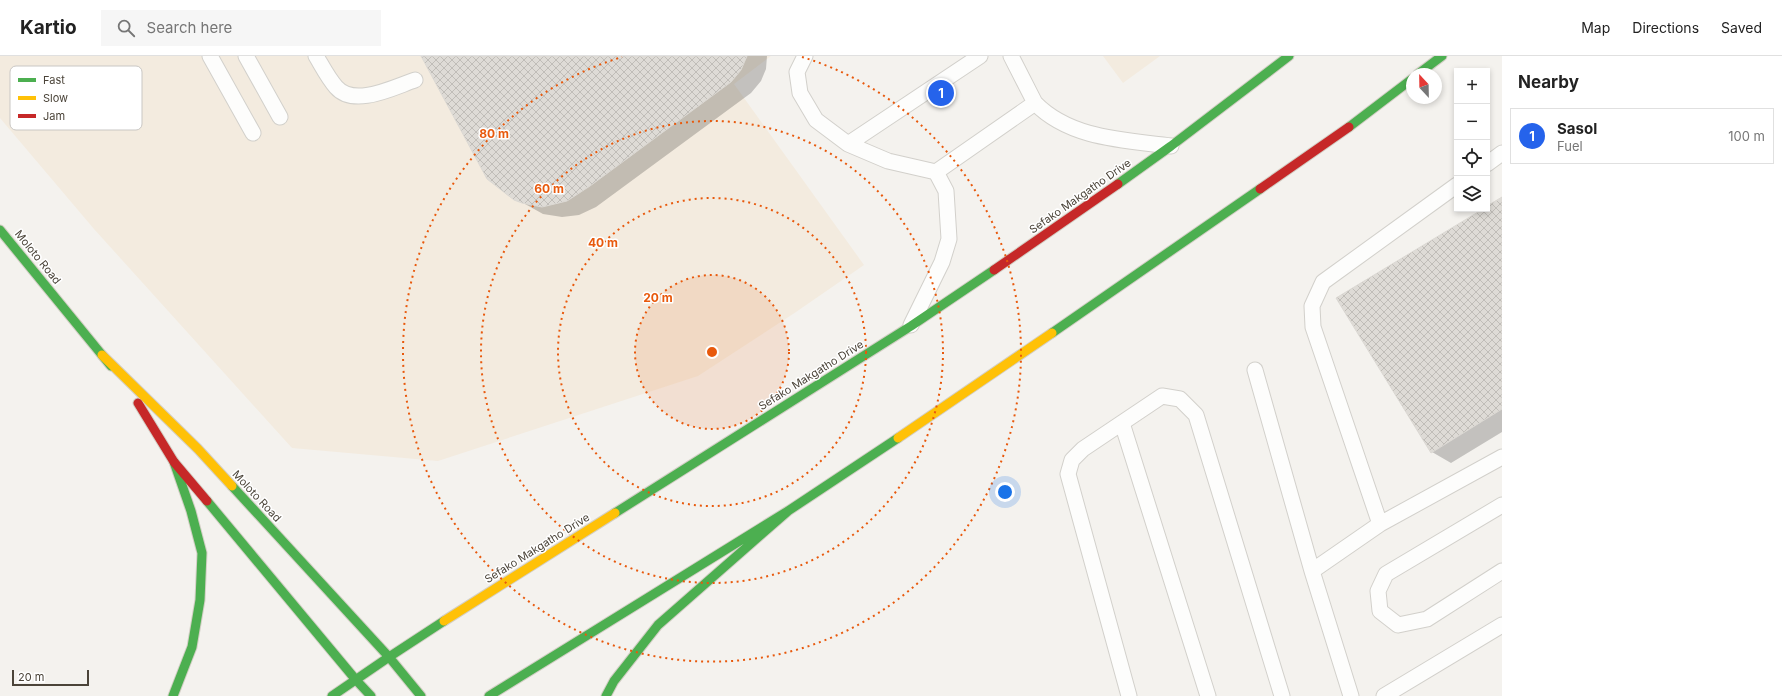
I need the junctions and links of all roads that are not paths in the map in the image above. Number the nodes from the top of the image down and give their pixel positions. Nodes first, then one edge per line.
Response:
1 (210, 56) edge
2 (246, 56) edge
3 (316, 56) edge
4 (805, 56) edge
5 (980, 56) edge
6 (1011, 56) edge
7 (1289, 56) edge
8 (1442, 56) edge
9 (1426, 68) edge
10 (415, 80) dead end
11 (1406, 83) edge
12 (1035, 103) junction
13 (280, 117) dead end
14 (253, 133) dead end
15 (848, 144) junction
16 (1171, 146) junction
17 (1502, 153) edge
18 (1490, 162) edge
19 (936, 172) junction
20 (1454, 187) edge
21 (0, 230) edge
22 (911, 326) junction
23 (102, 354) junction
24 (1255, 370) dead end
25 (1122, 423) junction
26 (1502, 457) edge
27 (174, 462) junction
28 (1502, 505) edge
29 (788, 511) junction
30 (1380, 524) junction
31 (1312, 570) junction
32 (1502, 571) edge
33 (1502, 625) edge
34 (389, 658) junction
35 (356, 680) junction
36 (173, 696) edge
37 (332, 696) edge
38 (371, 696) edge
39 (421, 696) edge
40 (489, 696) edge
41 (606, 696) edge
42 (1129, 696) edge
43 (1208, 696) edge
44 (1282, 696) edge
45 (1351, 696) edge
46 (1384, 696) edge

1 - 14 lane
2 - 13 lane
3 - 10 lane
4 - 15 lane
5 - 15 lane
6 - 12 lane
7 - 16 main road, Sefako Makgatho Drive
8 - 9 main road
11 - 29 main road
12 - 16 lane
12 - 19 lane
15 - 19 lane
16 - 22 main road, Sefako Makgatho Drive
17 - 18 lane
19 - 22 lane
20 - 30 lane
21 - 23 main road, Moloto Road
22 - 34 main road, Sefako Makgatho Drive
23 - 27 main road, Moloto Road
23 - 34 main road, Moloto Road
24 - 31 lane
25 - 42 lane
25 - 43 lane
25 - 44 lane
26 - 30 lane
27 - 35 main road, Moloto Road
27 - 36 main road
28 - 32 lane
29 - 40 main road
29 - 41 main road
30 - 31 lane
31 - 45 lane
33 - 46 lane
34 - 35 main road, Sefako Makgatho Drive
34 - 39 main road, Moloto Road
35 - 37 main road, Sefako Makgatho Drive
35 - 38 main road, Moloto Road

